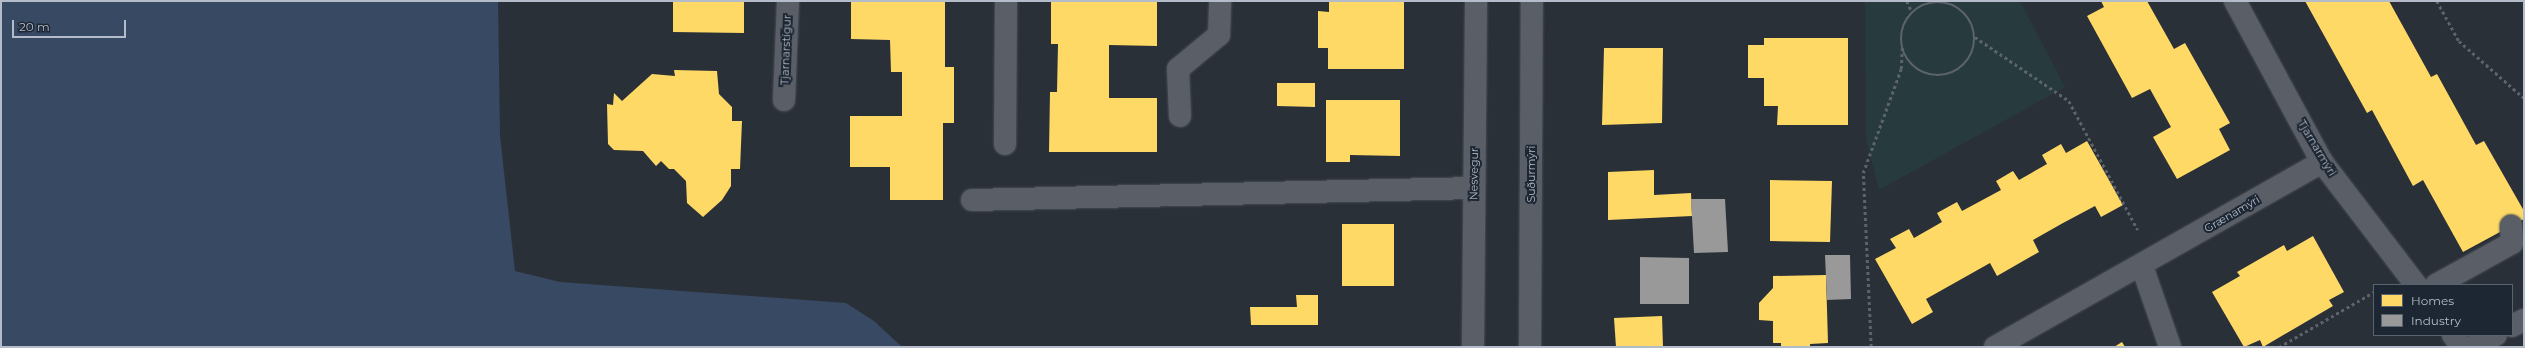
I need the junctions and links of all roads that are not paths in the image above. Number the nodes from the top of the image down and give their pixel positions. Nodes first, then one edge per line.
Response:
1 (788, 1) edge
2 (1006, 1) edge
3 (1220, 1) edge
4 (1476, 1) edge
5 (1532, 1) edge
6 (2236, 1) edge
7 (784, 100) dead end
8 (1180, 116) dead end
9 (1006, 144) dead end
10 (2322, 162) junction
11 (1474, 188) junction
12 (972, 200) dead end
13 (2511, 226) dead end
14 (2148, 262) junction
15 (2415, 284) edge
16 (2438, 284) edge
17 (2524, 320) edge
18 (2513, 326) edge
19 (2454, 336) edge
20 (2494, 336) edge
21 (1473, 347) edge
22 (1530, 347) edge
23 (1995, 347) edge
24 (2170, 347) edge
25 (2462, 347) edge
26 (2473, 347) edge

1 - 7 street, Tjarnarstígur
2 - 9 street
3 - 8 street
4 - 11 street, Nesvegur
5 - 22 street, Suðurmýri
6 - 10 street, Tjarnarmýri
10 - 14 street, Grænamýri
10 - 15 street, Tjarnarmýri
11 - 12 street
11 - 21 street, Nesvegur
13 - 16 street
14 - 23 street, Grænamýri
14 - 24 street
17 - 18 street
19 - 25 street
20 - 26 street

